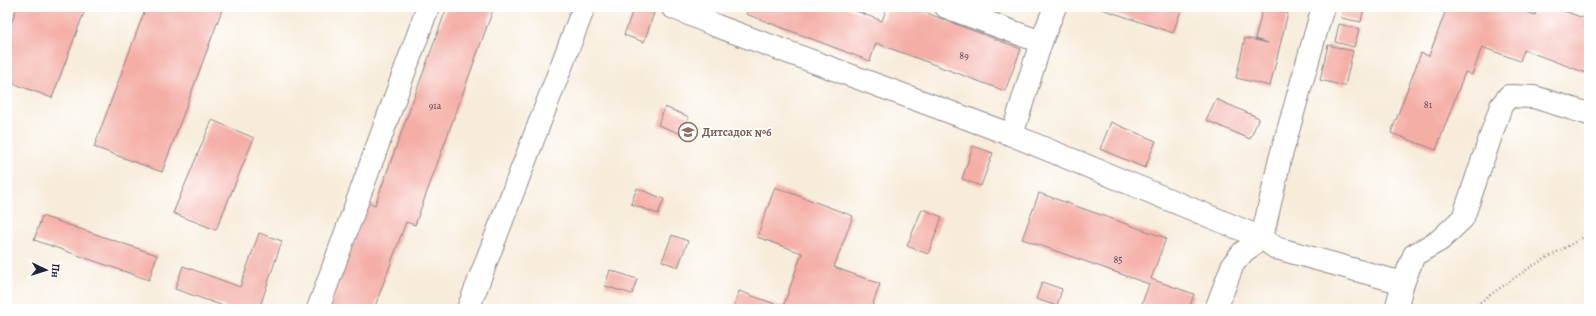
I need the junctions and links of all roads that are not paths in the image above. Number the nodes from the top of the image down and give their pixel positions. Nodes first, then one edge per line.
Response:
1 (428, 7) edge
2 (584, 7) edge
3 (672, 7) edge
4 (946, 7) edge
5 (1055, 7) edge
6 (1323, 7) edge
7 (1041, 42) junction
8 (1589, 114) edge
9 (1012, 135) junction
10 (1262, 238) junction
11 (1403, 283) junction
12 (318, 309) edge
13 (468, 309) edge
14 (1216, 309) edge
15 (1396, 309) edge

1 - 12 street
2 - 13 street
3 - 9 street
4 - 7 street
5 - 7 street
6 - 10 street
7 - 9 street
8 - 11 street
9 - 10 street
10 - 11 street
10 - 14 street
11 - 15 street

